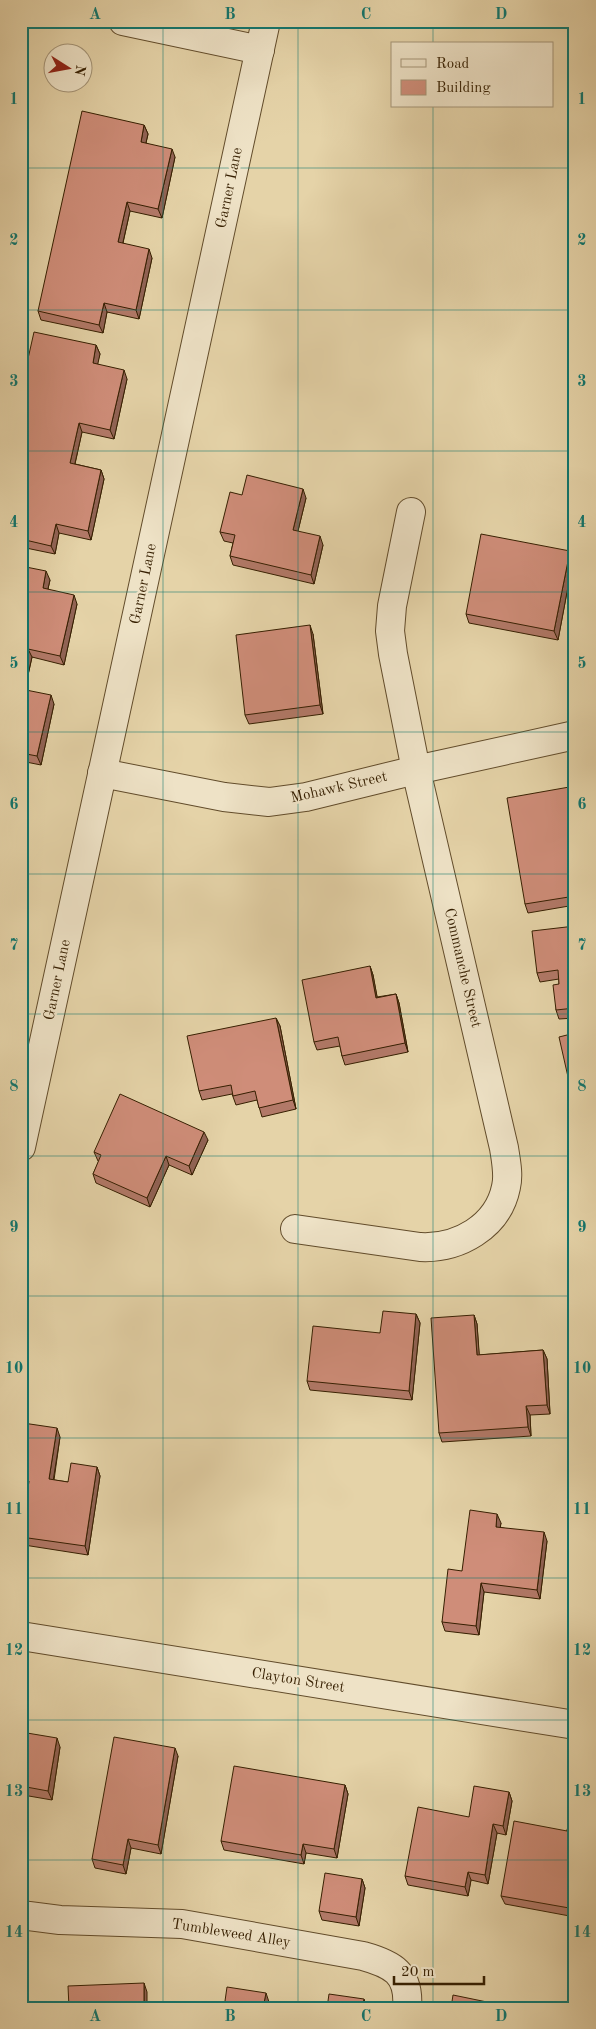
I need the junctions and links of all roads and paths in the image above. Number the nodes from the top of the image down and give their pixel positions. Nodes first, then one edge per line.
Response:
1 (123, 21) edge
2 (266, 21) edge
3 (260, 50) junction
4 (411, 512) dead end
5 (575, 734) edge
6 (416, 770) junction
7 (102, 773) junction
8 (21, 1147) edge
9 (295, 1229) dead end
10 (21, 1636) edge
11 (575, 1725) edge
12 (21, 1915) edge
13 (407, 2008) edge

1 - 3 street
2 - 3 street, Garner Lane
3 - 7 street, Garner Lane
4 - 6 street, Commanche Street
5 - 6 street, Mohawk Street
6 - 7 street, Mohawk Street
6 - 9 street, Commanche Street
7 - 8 street, Garner Lane
10 - 11 street, Clayton Street
12 - 13 street, Tumbleweed Alley

